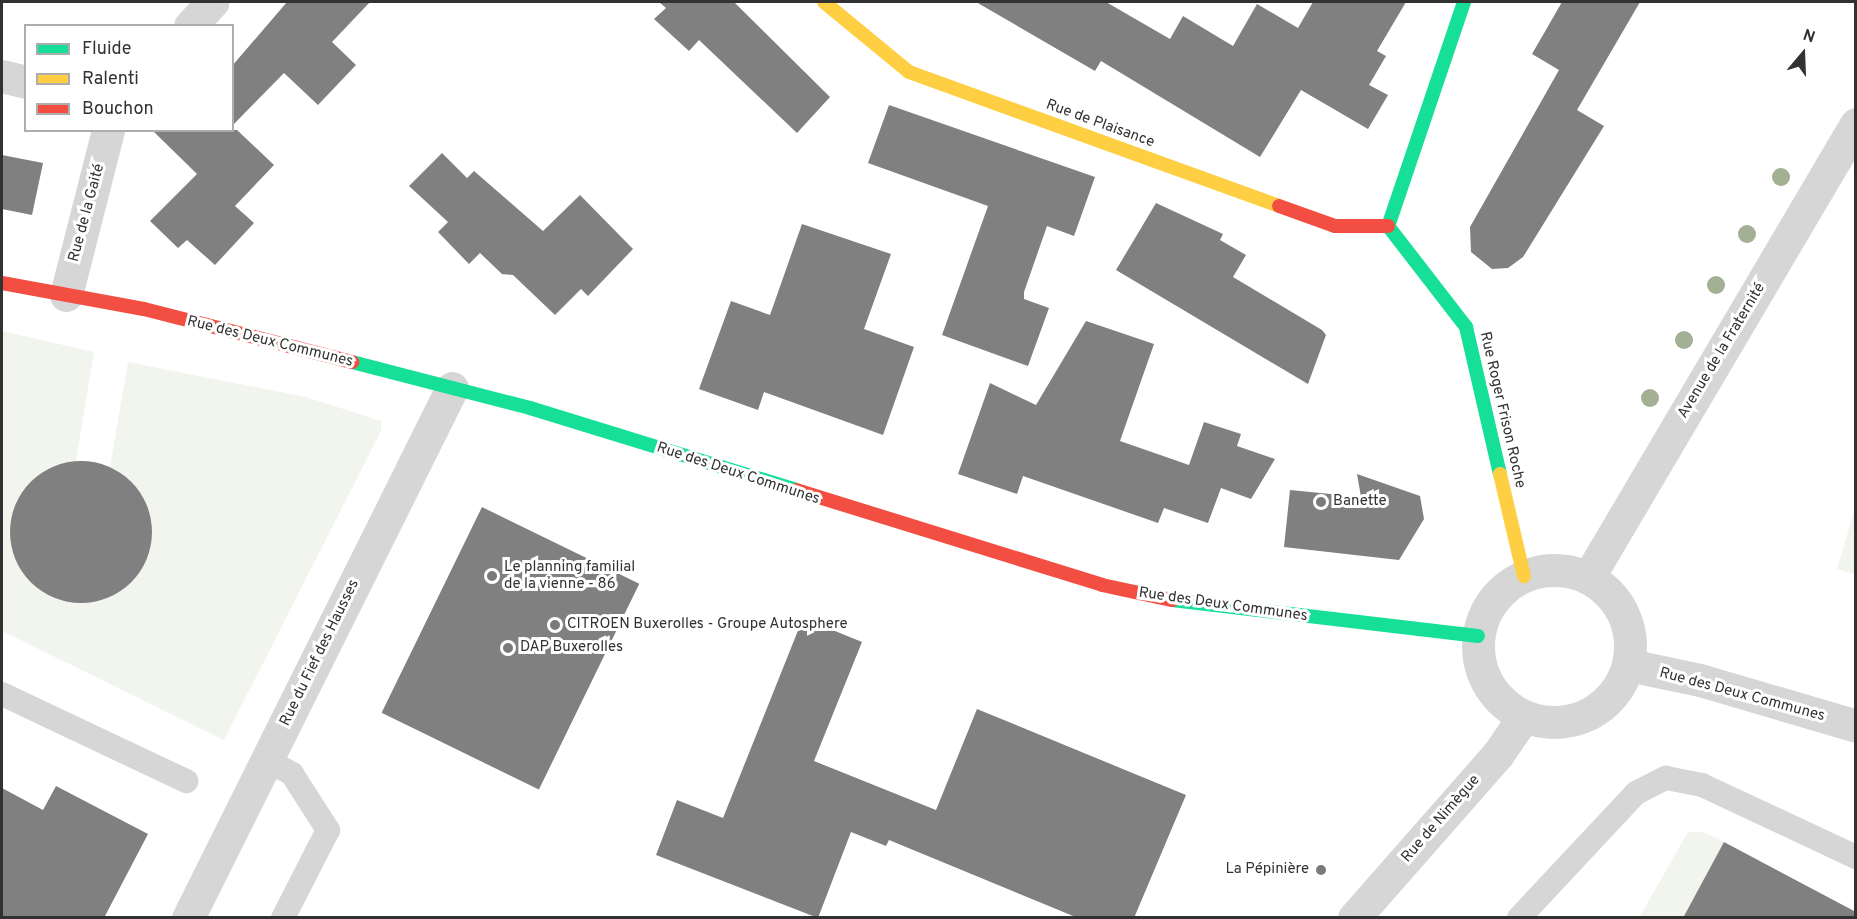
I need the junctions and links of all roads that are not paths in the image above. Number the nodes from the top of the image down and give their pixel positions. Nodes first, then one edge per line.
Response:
1 (212, 2) edge
2 (824, 2) edge
3 (1464, 2) edge
4 (192, 24) edge
5 (2, 76) edge
6 (24, 82) edge
7 (1856, 124) edge
8 (107, 132) edge
9 (1388, 226) junction
10 (2, 283) edge
11 (66, 295) junction
12 (452, 388) junction
13 (1524, 576) junction
14 (1588, 578) junction
15 (1478, 636) junction
16 (1629, 665) junction
17 (2, 694) edge
18 (1524, 716) junction
19 (1856, 726) edge
20 (267, 760) junction
21 (186, 781) dead end
22 (1856, 857) edge
23 (188, 918) edge
24 (283, 918) edge
25 (1354, 918) edge
26 (1519, 918) edge

1 - 4 street
2 - 9 street, Rue de Plaisance
3 - 9 street
5 - 6 street
7 - 14 street, Avenue de la Fraternité
8 - 11 street, Rue de la Gaité
9 - 13 street, Rue Roger Frison Roche
10 - 11 street, Rue des Deux Communes
11 - 12 street, Rue des Deux Communes
12 - 15 street, Rue des Deux Communes
12 - 20 street, Rue du Fief des Hausses
13 - 14 street
13 - 15 street
14 - 16 street
15 - 18 street
16 - 18 street
16 - 19 street, Rue des Deux Communes
17 - 21 lane
18 - 25 street, Rue de Nimègue
20 - 23 street, Rue du Fief des Hausses
20 - 24 lane
22 - 26 lane

